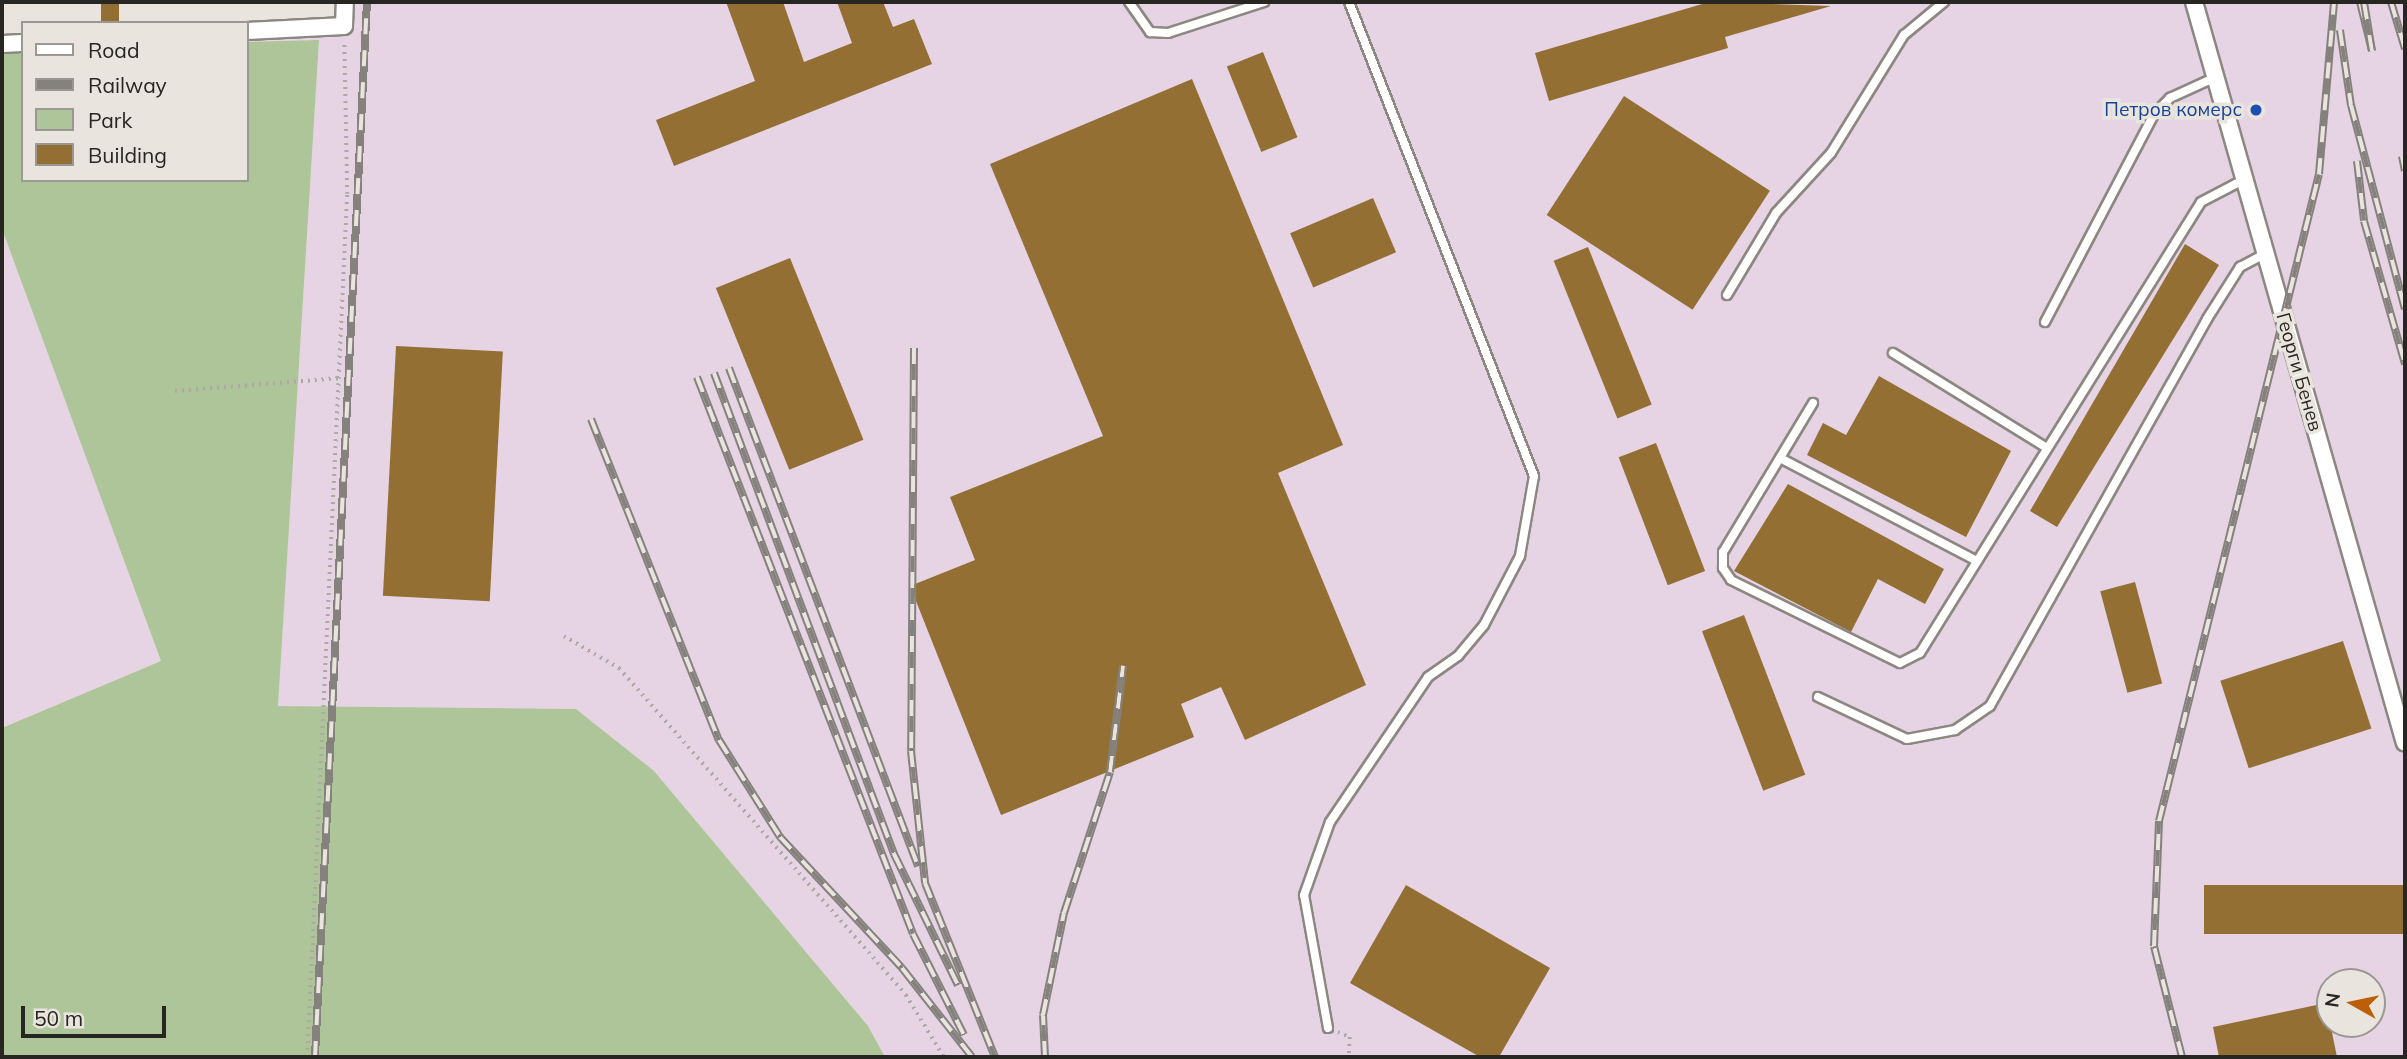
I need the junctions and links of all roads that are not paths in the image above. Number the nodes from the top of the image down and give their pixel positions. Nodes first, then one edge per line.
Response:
1 (345, 2) edge
2 (1129, 2) edge
3 (1264, 2) edge
4 (1349, 2) edge
5 (1944, 2) edge
6 (2194, 2) edge
7 (248, 31) edge
8 (21, 43) edge
9 (2, 44) edge
10 (2216, 77) junction
11 (2245, 179) junction
12 (2266, 253) junction
13 (1727, 295) dead end
14 (2045, 323) dead end
15 (1893, 353) dead end
16 (1813, 403) dead end
17 (2047, 449) junction
18 (1780, 458) junction
19 (1977, 561) junction
20 (1818, 696) dead end
21 (2405, 743) edge
22 (1328, 1028) road end

1 - 7 street
2 - 3 lane
4 - 22 lane
5 - 13 lane
6 - 10 street, Георги Бенев
8 - 9 street
10 - 11 street, Георги Бенев
10 - 14 lane
11 - 12 street, Георги Бенев
11 - 17 lane
12 - 20 lane
12 - 21 street, Георги Бенев
15 - 17 lane
16 - 18 lane
17 - 19 lane
18 - 19 lane
18 - 19 lane

